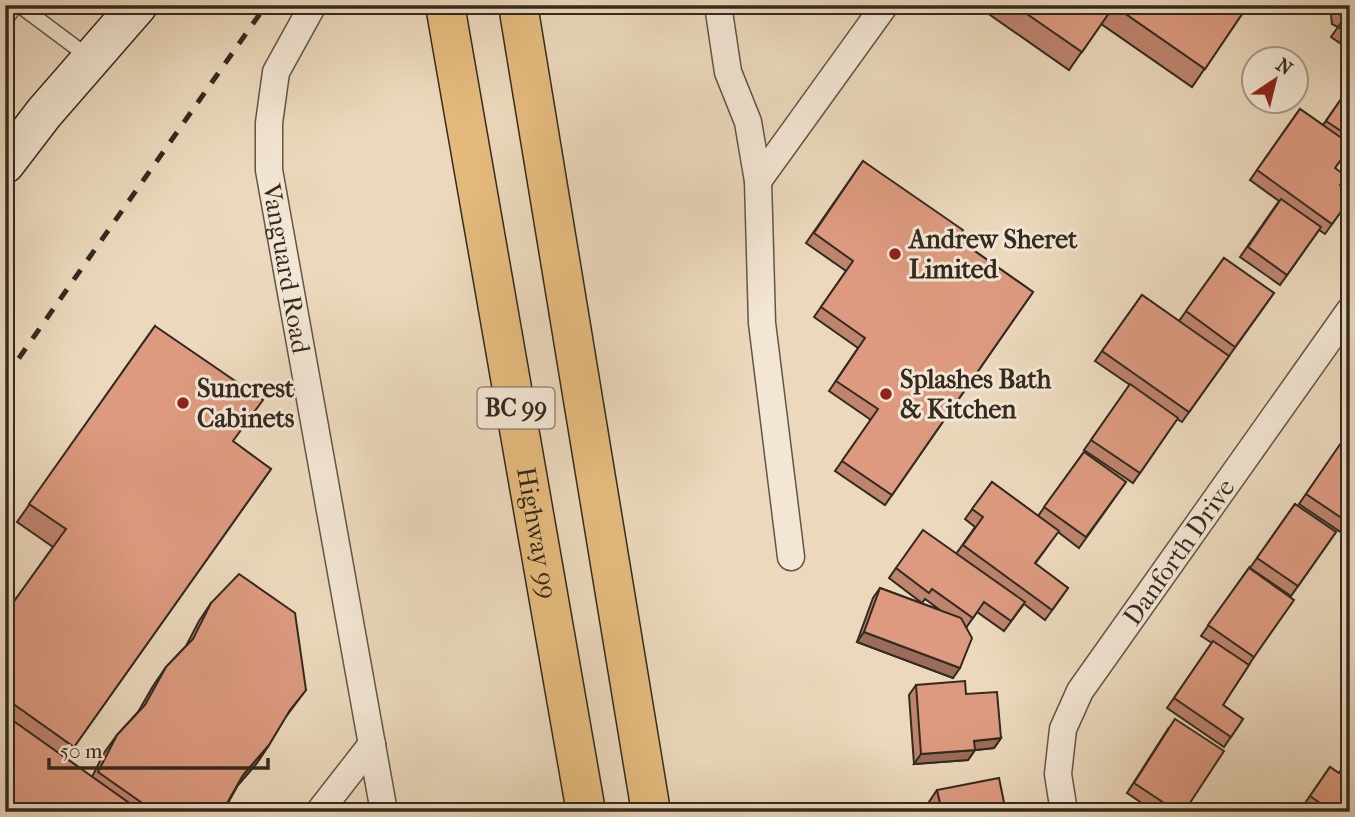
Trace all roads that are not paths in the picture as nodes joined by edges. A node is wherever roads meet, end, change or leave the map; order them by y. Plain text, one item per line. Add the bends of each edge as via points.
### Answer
1 (17, 5) edge
2 (138, 5) edge
3 (313, 5) edge
4 (445, 5) edge
5 (518, 5) edge
6 (718, 5) edge
7 (885, 5) edge
8 (5, 20) edge
9 (92, 59) junction
10 (5, 164) edge
11 (758, 181) junction
12 (1350, 310) edge
13 (606, 528) junction
14 (791, 557) dead end
15 (372, 744) junction
16 (319, 812) edge
17 (384, 812) edge
18 (586, 812) edge
19 (651, 812) edge
20 (664, 812) edge
21 (1064, 812) edge

1 - 8 lane
1 - 9 lane
2 - 9 main road
3 - 15 street, Vanguard Road via 276,72 268,170
4 - 18 highway, Highway 99 / BC 99
5 - 13 highway, BC 99
6 - 11 street via 727,72 748,122
7 - 11 street
9 - 10 main road
11 - 14 street via 762,323
12 - 21 street, Danforth Drive via 1080,691 1063,729 1058,774
13 - 19 highway, BC 99
13 - 20 highway
15 - 16 street
15 - 17 street, Vanguard Road

